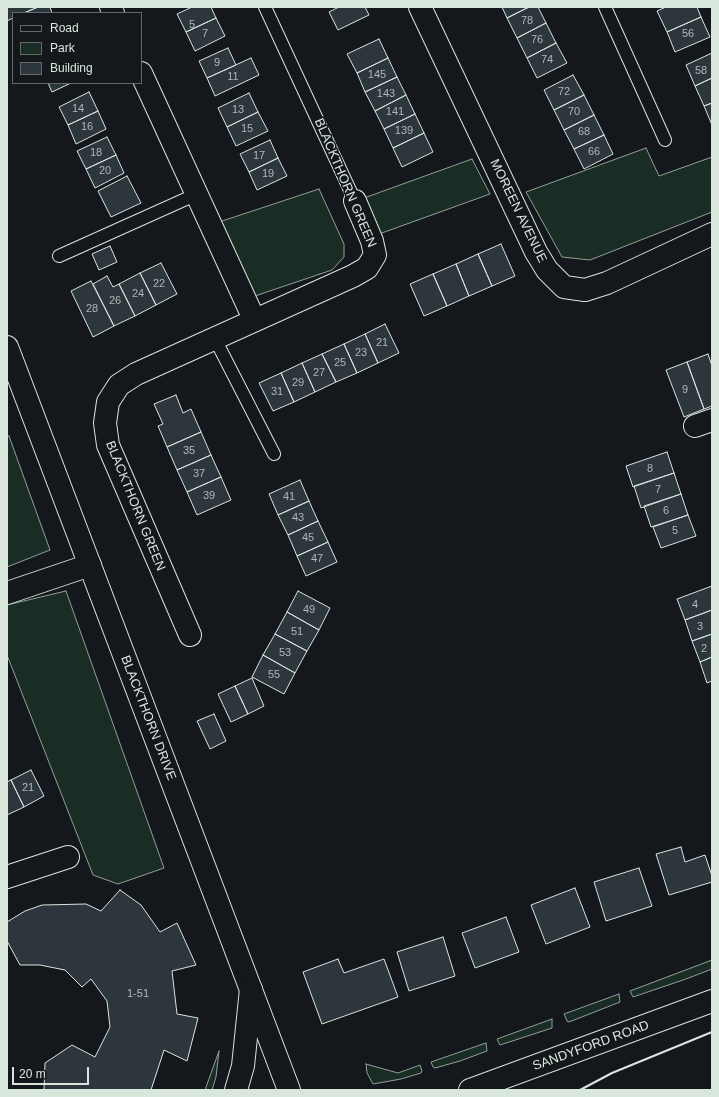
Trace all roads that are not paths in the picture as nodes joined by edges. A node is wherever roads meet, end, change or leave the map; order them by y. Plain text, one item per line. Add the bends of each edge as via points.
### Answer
1 (265, 7) edge
2 (420, 7) edge
3 (606, 7) edge
4 (142, 75) edge
5 (665, 140) dead end
6 (197, 194) junction
7 (355, 201) joint
8 (712, 234) edge
9 (59, 256) dead end
10 (254, 319) junction
11 (214, 338) junction
12 (7, 347) edge
13 (274, 454) dead end
14 (90, 565) junction
15 (7, 593) edge
16 (190, 635) dead end
17 (68, 857) dead end
18 (7, 877) edge
19 (251, 989) junction
20 (712, 1001) edge
21 (236, 1090) edge
22 (289, 1090) edge
23 (470, 1090) edge

1 - 7 lane, BLACKTHORN GREEN
2 - 8 street, MOREEN AVENUE via 536,252 547,270 564,287 586,290 607,283
3 - 5 lane
4 - 6 street
6 - 9 lane
6 - 10 street
7 - 10 street, BLACKTHORN GREEN via 372,241 375,256 367,268
10 - 11 street, BLACKTHORN GREEN
11 - 13 lane
11 - 16 street, BLACKTHORN GREEN via 136,374 119,385 108,402 105,423 108,445
12 - 14 street, BLACKTHORN DRIVE
14 - 15 street
14 - 19 street, BLACKTHORN DRIVE
17 - 18 street
19 - 21 street via 243,1066
19 - 22 street, BLACKTHORN DRIVE
20 - 23 street, SANDYFORD ROAD

